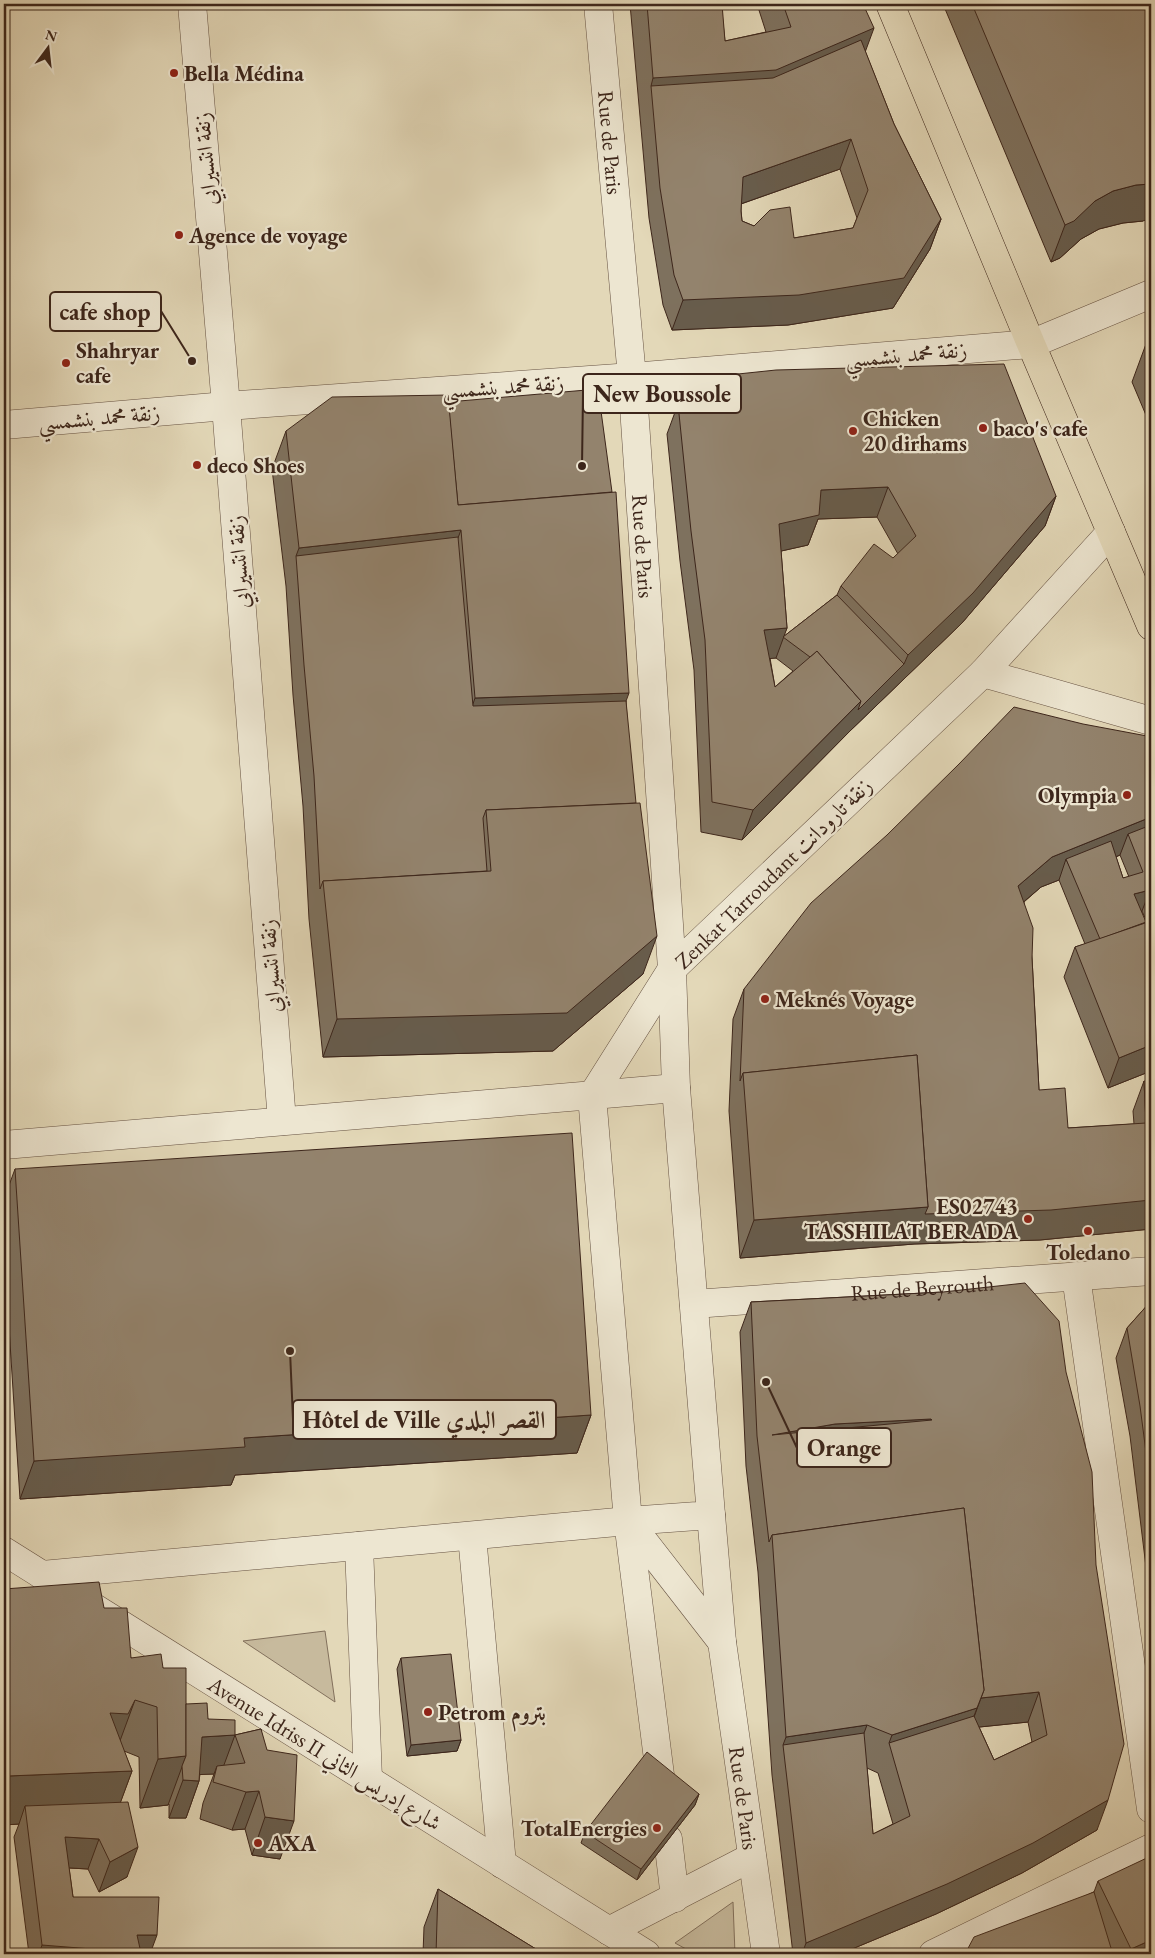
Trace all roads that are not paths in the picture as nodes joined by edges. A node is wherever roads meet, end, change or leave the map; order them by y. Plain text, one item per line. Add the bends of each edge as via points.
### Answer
1 (192, 4) edge
2 (598, 4) edge
3 (890, 4) edge
4 (1151, 294) edge
5 (1031, 344) junction
6 (632, 377) junction
7 (226, 406) junction
8 (4, 426) edge
9 (1112, 532) junction
10 (1151, 626) edge
11 (983, 673) junction
12 (1151, 721) edge
13 (672, 969) junction
14 (676, 1088) junction
15 (592, 1096) junction
16 (282, 1121) junction
17 (4, 1144) edge
18 (1151, 1271) edge
19 (1076, 1276) junction
20 (694, 1304) junction
21 (711, 1515) junction
22 (628, 1521) junction
23 (472, 1536) junction
24 (359, 1546) junction
25 (4, 1551) edge
26 (42, 1575) junction
27 (722, 1642) junction
28 (660, 1775) edge
29 (368, 1779) junction
30 (1151, 1809) edge
31 (668, 1839) edge
32 (1151, 1848) edge
33 (752, 1857) junction
34 (502, 1864) junction
35 (675, 1898) junction
36 (609, 1931) junction
37 (646, 1954) edge
38 (766, 1954) edge
39 (934, 1954) edge

1 - 7 street, زنقة انتسيرابي
2 - 6 street, Rue de Paris
3 - 5 main road
4 - 5 street, زنقة محمد بنشمسي
5 - 6 street, زنقة محمد بنشمسي
5 - 9 main road
6 - 7 street, زنقة محمد بنشمسي
6 - 13 street, Rue de Paris
7 - 8 street, زنقة محمد بنشمسي
7 - 16 street, زنقة انتسيرابي
9 - 10 main road
9 - 11 street, Zenkat Tarroudant زنقة تارودانت
11 - 12 street
11 - 13 street, Zenkat Tarroudant زنقة تارودانت
13 - 14 street, Rue de Paris
13 - 15 street, Zenkat Tarroudant زنقة تارودانت
14 - 15 street
14 - 20 street, Rue de Paris
15 - 16 street
15 - 22 street
16 - 17 street
18 - 19 street, Rue de Beyrouth
19 - 20 street, Rue de Beyrouth
19 - 30 street
20 - 21 street, Rue de Paris
21 - 22 street
21 - 27 street, Rue de Paris
22 - 23 street
22 - 27 street
22 - 28 street
23 - 24 street
23 - 34 street
24 - 26 street
24 - 29 street
25 - 26 street, Avenue Idriss II شارع إدريس الثاني
26 - 29 street, Avenue Idriss II شارع إدريس الثاني
27 - 33 street, Rue de Paris
29 - 34 street, Avenue Idriss II شارع إدريس الثاني
31 - 35 street
32 - 39 street
33 - 35 street
33 - 38 street, Rue de Paris
34 - 36 street, Avenue Idriss II شارع إدريس الثاني
35 - 36 street
36 - 37 street, Avenue Idriss II شارع إدريس الثاني

